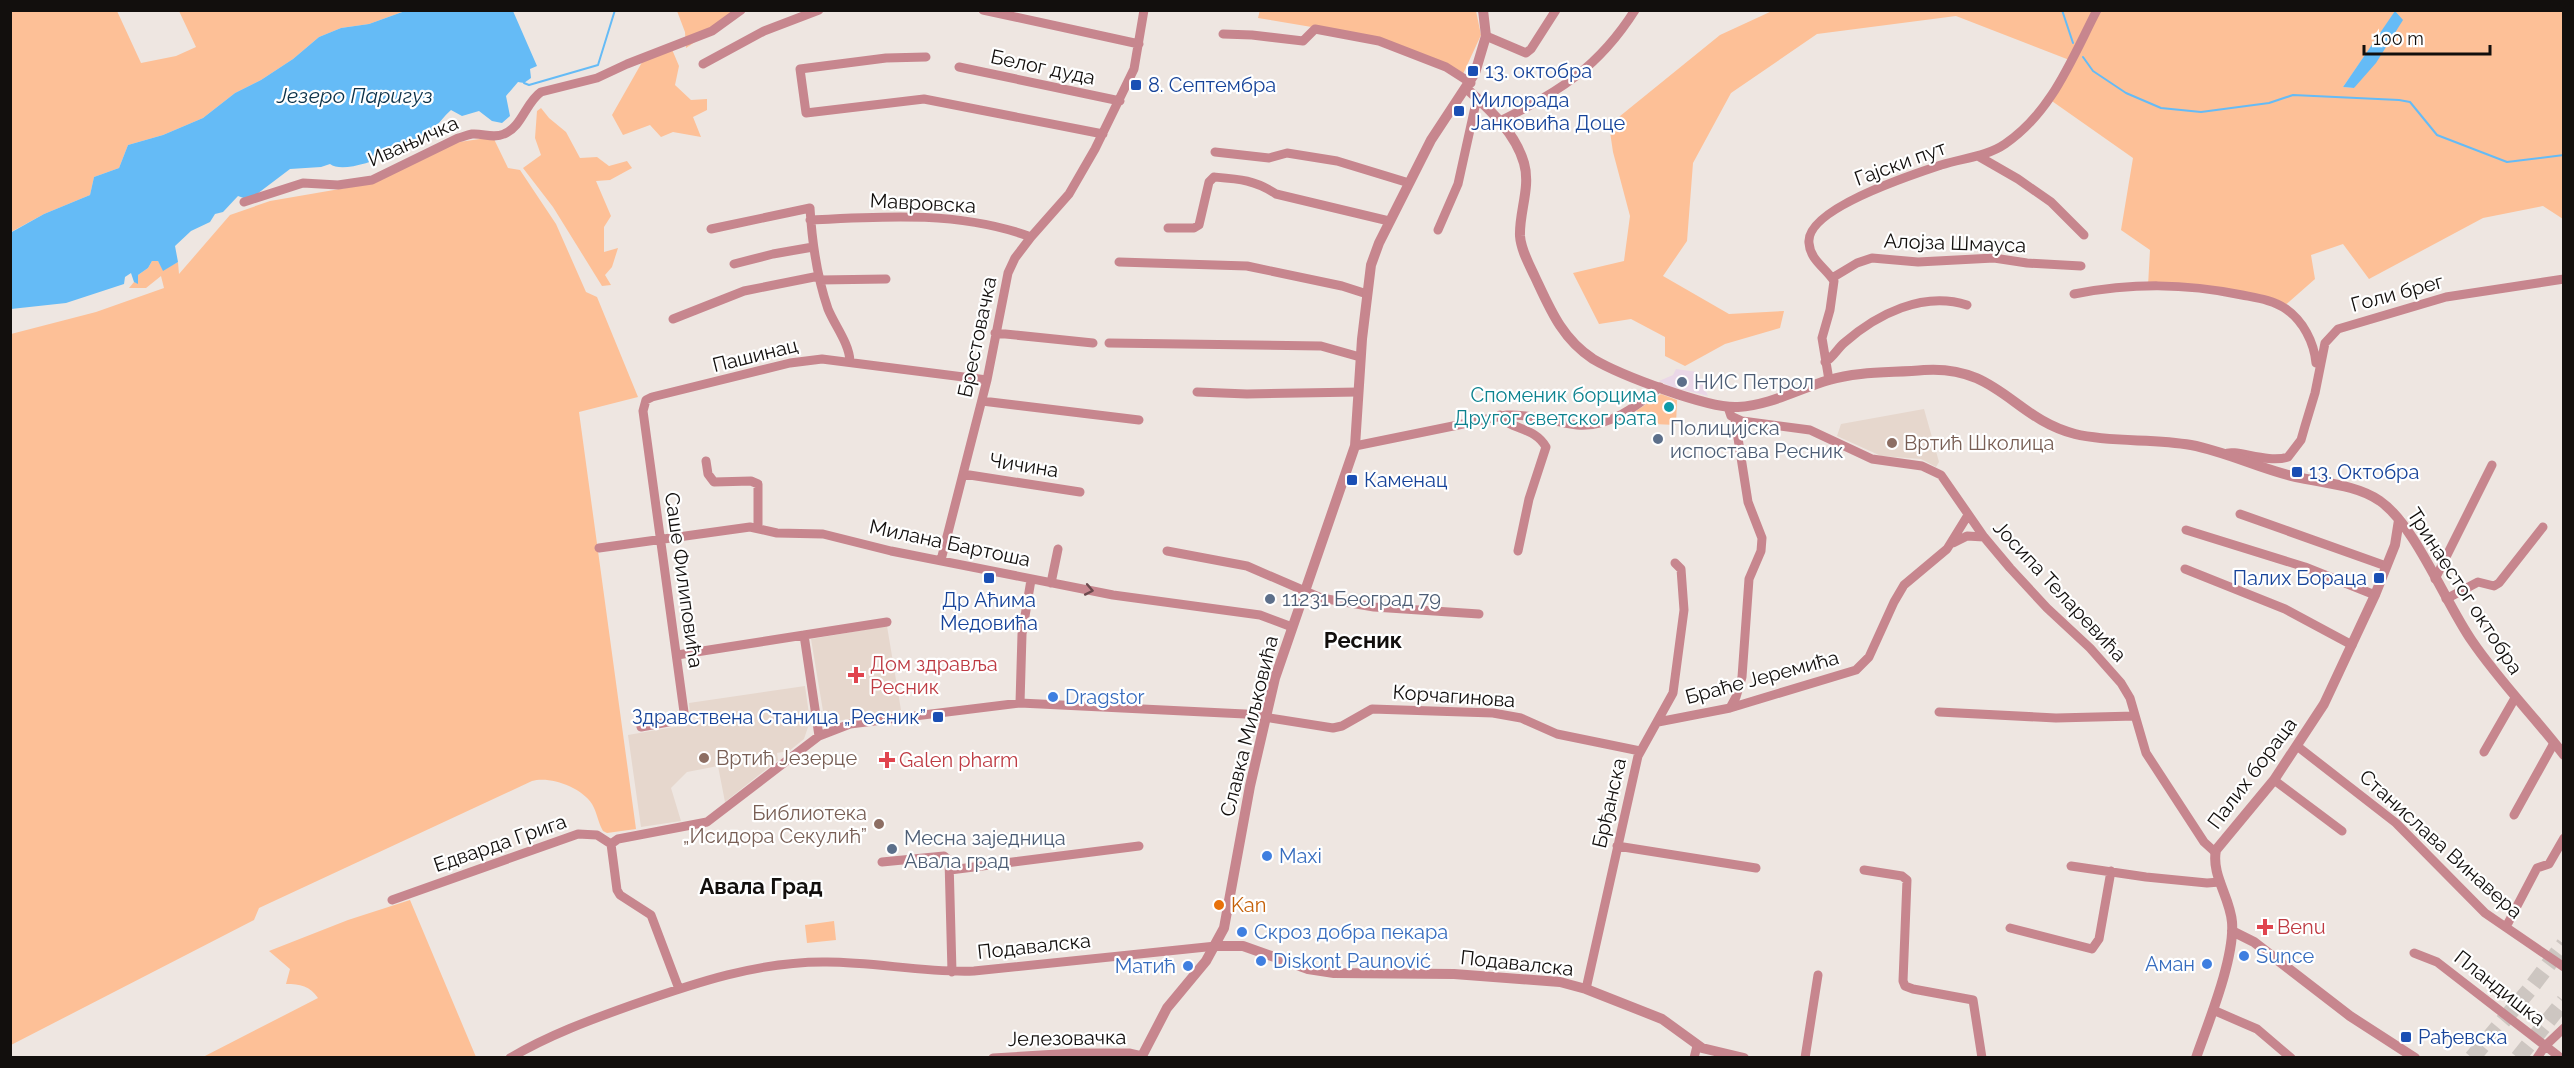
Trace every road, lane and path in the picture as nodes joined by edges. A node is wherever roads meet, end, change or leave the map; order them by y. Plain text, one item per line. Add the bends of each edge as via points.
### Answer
1 (741, 10) edge
2 (819, 10) edge
3 (983, 10) edge
4 (1144, 10) edge
5 (1483, 10) edge
6 (1556, 10) edge
7 (2097, 10) edge
8 (1635, 11) edge
9 (1223, 34) dead end
10 (1486, 36) junction
11 (1139, 44) junction
12 (926, 57) dead end
13 (703, 64) dead end
14 (959, 67) dead end
15 (1469, 86) junction
16 (1479, 99) junction
17 (1120, 101) junction
18 (1500, 120) junction
19 (1103, 134) junction
20 (1215, 152) dead end
21 (1978, 156) junction
22 (1409, 183) junction
23 (244, 202) dead end
24 (810, 220) junction
25 (1389, 221) junction
26 (1168, 228) dead end
27 (711, 229) dead end
28 (1438, 230) dead end
29 (2084, 235) dead end
30 (1031, 237) junction
31 (813, 247) junction
32 (1119, 262) dead end
33 (734, 264) dead end
34 (2081, 266) dead end
35 (819, 278) junction
36 (1832, 278) junction
37 (886, 279) dead end
38 (2564, 279) edge
39 (1366, 294) junction
40 (2074, 294) dead end
41 (1967, 304) dead end
42 (673, 319) dead end
43 (995, 333) junction
44 (1094, 343) dead end
45 (1109, 343) dead end
46 (1360, 357) junction
47 (850, 361) junction
48 (1824, 362) junction
49 (2319, 374) junction
50 (987, 380) junction
51 (1829, 380) junction
52 (1660, 387) junction
53 (1197, 392) dead end
54 (1358, 392) junction
55 (981, 401) junction
56 (644, 405) joint
57 (1728, 407) junction
58 (1500, 415) junction
59 (1735, 419) junction
60 (1139, 420) dead end
61 (1355, 446) junction
62 (2225, 454) junction
63 (706, 461) dead end
64 (2492, 465) dead end
65 (963, 474) junction
66 (1080, 492) dead end
67 (2240, 514) dead end
68 (1968, 515) junction
69 (2399, 520) junction
70 (2543, 527) dead end
71 (758, 528) junction
72 (2186, 530) dead end
73 (1984, 537) junction
74 (659, 539) junction
75 (2415, 542) junction
76 (1953, 543) junction
77 (2395, 545) junction
78 (599, 548) dead end
79 (1058, 549) dead end
80 (1167, 551) dead end
81 (1518, 551) dead end
82 (941, 560) junction
83 (1675, 563) dead end
84 (2386, 566) junction
85 (2185, 569) dead end
86 (2435, 579) junction
87 (1031, 580) junction
88 (1051, 583) junction
89 (1305, 592) junction
90 (2375, 595) junction
91 (2446, 599) junction
92 (1479, 614) dead end
93 (887, 622) dead end
94 (1292, 627) junction
95 (804, 635) junction
96 (2352, 645) junction
97 (676, 655) junction
98 (2515, 698) junction
99 (1020, 703) junction
100 (1730, 708) junction
101 (1939, 712) dead end
102 (1266, 717) junction
103 (2135, 717) junction
104 (1658, 722) junction
105 (641, 727) dead end
106 (819, 736) junction
107 (2554, 743) junction
108 (2297, 746) junction
109 (1640, 751) junction
110 (2484, 752) dead end
111 (2564, 756) edge
112 (2274, 780) junction
113 (2514, 815) dead end
114 (2342, 831) dead end
115 (2564, 838) edge
116 (611, 844) junction
117 (1139, 846) dead end
118 (1617, 846) junction
119 (2215, 852) junction
120 (882, 862) dead end
121 (2071, 866) dead end
122 (1756, 868) dead end
123 (950, 870) junction
124 (1864, 870) dead end
125 (2111, 871) junction
126 (2220, 882) junction
127 (392, 900) dead end
128 (2506, 927) junction
129 (2010, 928) dead end
130 (2232, 931) junction
131 (1216, 946) junction
132 (2414, 953) dead end
133 (2564, 967) edge
134 (952, 972) junction
135 (1818, 975) dead end
136 (679, 989) junction
137 (1586, 989) junction
138 (2213, 1010) junction
139 (2564, 1028) edge
140 (1697, 1046) junction
141 (2545, 1046) junction
142 (1141, 1057) edge
143 (510, 1058) edge
144 (993, 1058) edge
145 (1694, 1058) edge
146 (1744, 1058) edge
147 (1805, 1058) edge
148 (1982, 1058) edge
149 (2196, 1058) edge
150 (2291, 1058) edge
151 (2415, 1058) edge
152 (2537, 1058) edge
153 (2561, 1058) edge

1 - 23 street, Ивањичка via 712,31 597,78 541,92 502,135 472,134 458,138 372,180 338,185 303,183
2 - 13 street via 764,31
3 - 11 street
4 - 11 street, Брестовачка
5 - 10 street
6 - 10 street via 1526,52
7 - 21 street, Гајски пут via 2072,61 2038,114 2005,145
8 - 18 street via 1578,76
9 - 15 street via 1303,41 1315,29 1379,41 1446,68
10 - 15 street
11 - 17 street, Брестовачка via 1134,69
12 - 19 street via 800,69 806,113 924,99
14 - 17 street, Белог дуда
15 - 16 street
15 - 22 street, Славка Миљковића via 1431,140
16 - 18 street
16 - 28 street via 1458,184
17 - 19 street, Брестовачка
18 - 52 street via 1526,170 1520,240 1554,319 1589,356
19 - 30 street, Брестовачка via 1076,183
20 - 22 street via 1269,158 1287,153 1337,161
21 - 29 street via 2046,198
21 - 36 street, Гајски пут via 1942,165 1853,199 1824,217 1811,233 1809,244 1816,260
22 - 25 street, Славка Миљковића
24 - 27 street via 810,208
24 - 30 street, Мавровска via 918,216 996,226
24 - 31 street
25 - 26 street via 1275,194 1248,180 1214,177 1209,182 1199,225
25 - 39 street, Славка Миљковића via 1371,265
30 - 43 street, Брестовачка via 1008,273
31 - 33 street
31 - 35 street
32 - 39 street via 1247,266
34 - 36 street, Алојза Шмауса via 1994,258 1918,262 1872,258
35 - 37 street
35 - 42 street via 744,291
35 - 47 street
36 - 48 street via 1833,291 1822,338
38 - 49 street, Голи брег via 2463,294 2344,325 2325,343
39 - 46 street, Славка Миљковића
40 - 49 street via 2173,285 2263,299 2292,314 2314,346
41 - 48 street via 1928,300 1898,309 1852,337
43 - 44 street
43 - 50 street, Брестовачка
45 - 46 street via 1321,346
46 - 54 street, Славка Миљковића
47 - 50 street, Пашинац
47 - 56 street, Пашинац via 822,359 784,364 652,397
48 - 51 street
49 - 62 street, Голи брег via 2301,440 2288,457 2266,460 2233,451
50 - 55 street, Брестовачка
51 - 57 street, Тринаестог октобра via 1767,403
51 - 62 street, Тринаестог октобра via 1926,370 1964,373 1994,386 2043,422 2062,430 2103,439 2186,444
52 - 57 street, Тринаестог октобра
52 - 58 street via 1628,411 1590,424
53 - 54 street
54 - 61 street, Славка Миљковића
55 - 60 street
55 - 65 street, Брестовачка
56 - 74 street, Саше Филиповића
57 - 59 street
58 - 61 street
58 - 81 street via 1538,437 1546,447
59 - 68 street, Јосипа Теларевића via 1810,430 1872,459 1935,470 1947,480
59 - 100 street via 1748,502 1762,538 1749,579 1742,677
61 - 89 street, Славка Миљковића
62 - 69 street, Тринаестог октобра via 2266,470 2368,494
63 - 71 street via 714,482 751,480 758,484
64 - 86 street
65 - 66 street, Чичина
65 - 82 street, Брестовачка
67 - 84 street
68 - 73 street, Јосипа Теларевића
68 - 76 street, Браће Јеремића
69 - 75 street, Тринаестог октобра
69 - 77 street, Палих бораца
70 - 91 street via 2499,583 2494,586 2478,582
71 - 74 street, Милана Бартоша
71 - 82 street, Милана Бартоша via 777,533 833,535
72 - 90 street via 2305,567
73 - 76 street, Браће Јеремића via 1967,537
73 - 103 street, Јосипа Теларевића via 2031,592 2111,671 2130,698
74 - 78 street, Милана Бартоша
74 - 97 street, Саше Филиповића
75 - 77 street via 2406,540
75 - 86 street, Тринаестог октобра
76 - 100 street, Браће Јеремића via 1904,585 1869,657 1856,670
77 - 84 street, Палих бораца
79 - 88 street
80 - 89 street via 1247,566
82 - 87 street, Милана Бартоша
83 - 104 street, Брђанска via 1681,569 1683,625 1673,693
84 - 90 street, Палих бораца
85 - 96 street via 2285,609
86 - 91 street, Тринаестог октобра
87 - 88 street, Милана Бартоша
87 - 99 street via 1022,634
88 -> 94 street, Милана Бартоша via 1260,615
89 - 92 street via 1374,607
89 - 94 street, Славка Миљковића
90 - 96 street, Палих бораца
91 - 98 street, Тринаестог октобра
93 - 95 street
94 - 102 street, Славка Миљковића
95 - 97 street
95 - 106 street
96 - 108 street, Палих бораца via 2324,704
97 - 105 street, Саше Филиповића via 683,716 676,721
98 - 107 street, Тринаестог октобра
98 - 110 street
99 - 102 street
99 - 106 street via 850,724
100 - 104 street, Браће Јеремића
101 - 103 street via 2056,718
102 - 109 street, Корчагинова via 1333,728 1371,709 1503,714 1557,734
102 - 131 street, Славка Миљковића via 1233,888
103 - 119 street, Јосипа Теларевића via 2149,757 2204,842
104 - 109 street, Брђанска
106 - 116 street via 707,822 616,839
107 - 111 street, Тринаестог октобра
107 - 113 street
108 - 112 street, Палих бораца
108 - 128 street, Станислава Винавера via 2396,823 2460,890
109 - 118 street, Брђанска
112 - 114 street
112 - 119 street, Палих бораца
115 - 128 street via 2549,864 2537,868
116 - 127 street, Едварда Грига via 597,835 578,834
116 - 136 street via 617,890 651,915
117 - 123 street
118 - 122 street
118 - 137 street, Брђанска
119 - 126 street, Палих бораца
120 - 123 street via 944,856 949,860
121 - 125 street
123 - 134 street, Подавалска
124 - 148 street via 1907,880 1905,987 1973,1000
125 - 126 street
125 - 129 street via 2099,939 2092,949
126 - 130 street, Палих бораца
128 - 133 street, Станислава Винавера
130 - 138 street, Палих бораца
130 - 151 street via 2254,942 2350,1016
131 - 134 street, Подавалска
131 - 137 street, Подавалска via 1243,946 1318,971 1503,976
131 - 142 street, Славка Миљковића via 1167,1008
132 - 141 street, Пландишка via 2437,962
134 - 136 street, Подавалска via 814,962 752,969
135 - 147 street
136 - 143 street, Подавалска via 571,1028
137 - 140 street, Подавалска via 1662,1019
138 - 149 street, Палих бораца
138 - 150 street via 2257,1029
139 - 141 street
140 - 145 street
140 - 146 street, Подавалска
141 - 152 street
141 - 153 street, Пландишка
142 - 144 street, Јелезовачка via 1107,1053

